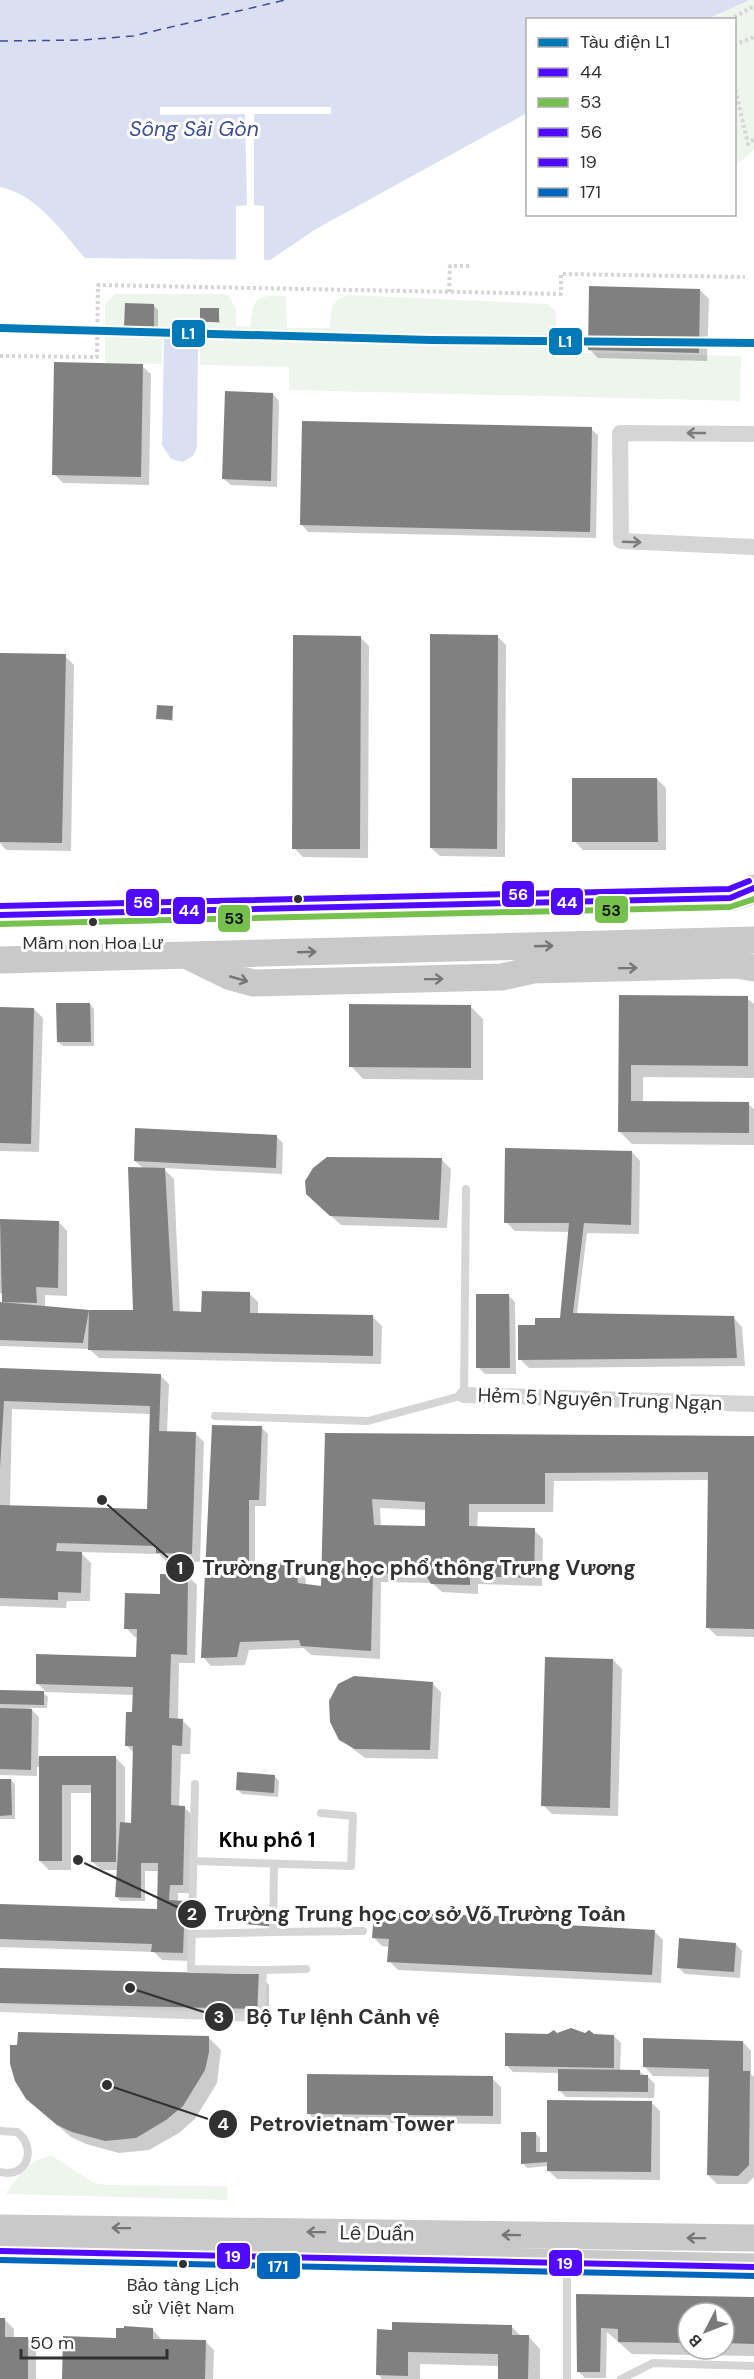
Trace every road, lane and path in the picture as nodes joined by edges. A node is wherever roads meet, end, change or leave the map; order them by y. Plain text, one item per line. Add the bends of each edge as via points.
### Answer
1 (754, 6) edge
2 (733, 18) edge
3 (754, 38) edge
4 (736, 45) edge
5 (736, 89) edge
6 (754, 139) edge
7 (469, 266) dead end
8 (745, 277) dead end
9 (449, 292) junction
10 (0, 356) edge
11 (754, 434) edge
12 (754, 547) edge
13 (754, 888) edge
14 (4, 912) edge
15 (754, 940) edge
16 (467, 948) junction
17 (186, 956) junction
18 (0, 960) edge
19 (754, 969) edge
20 (533, 970) junction
21 (466, 1189) dead end
22 (464, 1395) junction
23 (754, 1404) edge
24 (215, 1416) dead end
25 (195, 1784) dead end
26 (321, 1813) dead end
27 (193, 1861) junction
28 (274, 1864) junction
29 (363, 1931) dead end
30 (273, 1932) junction
31 (192, 1934) junction
32 (263, 1970) junction
33 (306, 1970) dead end
34 (0, 2008) edge
35 (0, 2131) edge
36 (2, 2175) edge
37 (0, 2228) edge
38 (366, 2232) junction
39 (754, 2238) edge
40 (568, 2249) junction
41 (0, 2251) edge
42 (366, 2259) junction
43 (754, 2267) edge
44 (754, 2366) edge
45 (567, 2379) edge
46 (621, 2379) edge

1 - 2 path
3 - 4 path
5 - 6 path via 748,144
7 - 9 path via 450,266
8 - 9 path via 561,274 561,294
9 - 10 path via 98,285 97,357
11 -> 12 street via 620,433 621,541
13 - 14 main road via 730,898
16 -> 15 main road
17 -> 16 main road
16 - 20 main road
17 - 18 main road
17 -> 20 main road via 253,983 502,977
20 -> 19 main road via 736,965
21 - 22 lane
22 - 23 street, Hẻm 5 Nguyễn Trung Ngạn
22 - 24 lane, Hẻm 5 Nguyễn Trung Ngạn via 368,1421
25 - 27 lane
26 - 28 lane via 353,1816 351,1866
27 - 28 lane
27 - 31 lane
28 - 30 lane
29 - 30 lane
30 - 31 lane
31 - 32 lane via 191,1969
32 - 33 lane
32 - 34 lane via 261,2018
35 - 36 lane via 17,2132 29,2150 20,2170
38 -> 37 main road, Lê Duẩn
40 -> 38 main road, Lê Duẩn
38 - 42 main road
39 -> 40 main road, Lê Duẩn
40 - 42 main road, Lê Duẩn
40 - 43 main road, Lê Duẩn
40 - 45 lane
41 - 42 main road, Lê Duẩn
44 - 46 lane via 653,2363

